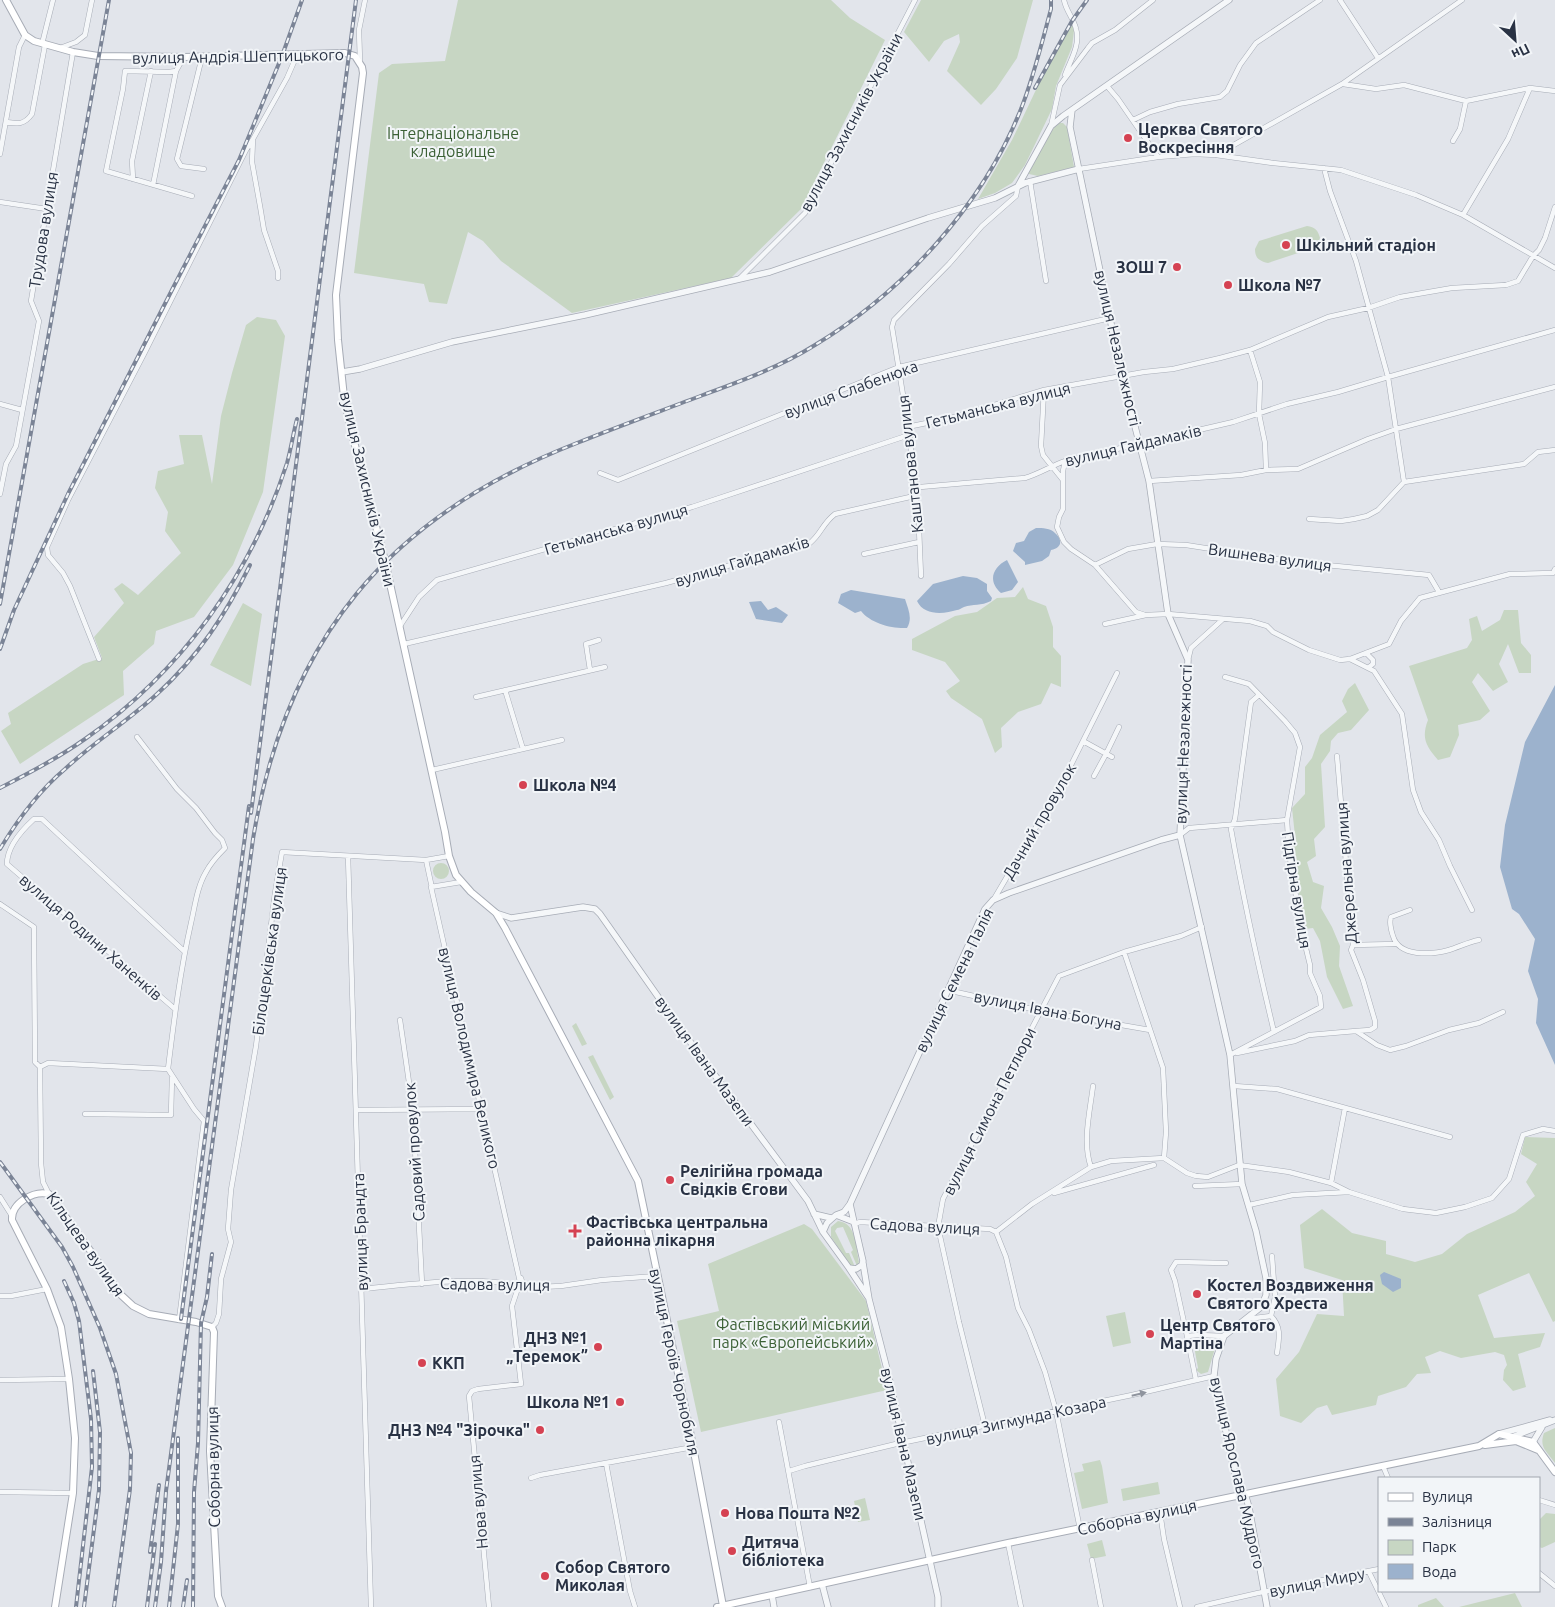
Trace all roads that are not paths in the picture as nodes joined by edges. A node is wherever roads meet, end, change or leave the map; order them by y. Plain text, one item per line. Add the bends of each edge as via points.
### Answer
1 (6, 0) edge
2 (53, 0) edge
3 (92, 0) edge
4 (365, 0) edge
5 (916, 0) edge
6 (1064, 0) edge
7 (1153, 0) edge
8 (1229, 0) edge
9 (1320, 0) edge
10 (1340, 0) edge
11 (1462, 0) edge
12 (24, 35) junction
13 (44, 45) junction
14 (59, 48) junction
15 (73, 52) junction
16 (298, 55) junction
17 (184, 57) junction
18 (202, 57) junction
19 (1378, 58) junction
20 (360, 63) junction
21 (176, 70) junction
22 (151, 71) junction
23 (1064, 78) junction
24 (1342, 84) junction
25 (1106, 86) junction
26 (1530, 88) junction
27 (1555, 91) edge
28 (1466, 101) junction
29 (1072, 110) junction
30 (1132, 120) junction
31 (6, 122) junction
32 (1051, 126) junction
33 (253, 139) junction
34 (1453, 141) dead end
35 (0, 154) edge
36 (1216, 155) junction
37 (1158, 157) junction
38 (1324, 168) junction
39 (204, 169) dead end
40 (1079, 169) junction
41 (133, 179) junction
42 (1030, 181) junction
43 (153, 184) junction
44 (1018, 186) junction
45 (192, 196) dead end
46 (0, 202) edge
47 (1555, 208) edge
48 (47, 209) junction
49 (1463, 215) junction
50 (1533, 256) junction
51 (1555, 268) edge
52 (278, 278) dead end
53 (738, 281) junction
54 (1046, 281) dead end
55 (1368, 308) junction
56 (1110, 318) junction
57 (1555, 330) edge
58 (1250, 350) junction
59 (899, 368) junction
60 (342, 372) junction
61 (1122, 376) junction
62 (1388, 377) junction
63 (1555, 387) edge
64 (1044, 390) junction
65 (0, 404) edge
66 (22, 410) junction
67 (1259, 414) junction
68 (1396, 429) junction
69 (909, 432) junction
70 (1140, 443) junction
71 (1555, 450) edge
72 (1065, 461) junction
73 (1050, 466) junction
74 (1266, 470) junction
75 (600, 473) dead end
76 (1063, 480) junction
77 (1149, 481) junction
78 (1404, 482) junction
79 (914, 493) junction
80 (0, 494) edge
81 (1309, 518) dead end
82 (919, 542) junction
83 (1157, 544) junction
84 (864, 554) dead end
85 (1095, 565) junction
86 (1554, 571) edge
87 (921, 576) dead end
88 (1440, 592) junction
89 (1168, 614) junction
90 (1146, 615) junction
91 (1222, 620) junction
92 (1105, 624) dead end
93 (400, 626) junction
94 (599, 640) dead end
95 (404, 644) junction
96 (1366, 653) junction
97 (99, 659) dead end
98 (1350, 659) junction
99 (1188, 660) junction
100 (605, 666) dead end
101 (1369, 667) junction
102 (590, 670) junction
103 (1117, 673) dead end
104 (1225, 676) dead end
105 (506, 690) junction
106 (1259, 694) junction
107 (476, 697) dead end
108 (1118, 727) dead end
109 (137, 737) dead end
110 (562, 740) dead end
111 (1083, 742) junction
112 (523, 749) junction
113 (1106, 754) junction
114 (1337, 756) dead end
115 (1112, 757) dead end
116 (432, 770) junction
117 (1094, 776) dead end
118 (1287, 820) junction
119 (1232, 825) junction
120 (1180, 835) junction
121 (348, 856) junction
122 (449, 856) junction
123 (426, 860) junction
124 (461, 882) junction
125 (431, 887) junction
126 (993, 900) junction
127 (0, 904) edge
128 (1410, 910) dead end
129 (1472, 910) dead end
130 (496, 913) junction
131 (1202, 928) junction
132 (1479, 940) dead end
133 (1396, 944) junction
134 (1353, 945) junction
135 (185, 952) junction
136 (1124, 952) junction
137 (947, 990) junction
138 (175, 1009) junction
139 (1041, 1011) junction
140 (1503, 1012) dead end
141 (400, 1020) dead end
142 (1150, 1030) junction
143 (1356, 1031) junction
144 (1274, 1032) junction
145 (1230, 1055) junction
146 (40, 1066) junction
147 (168, 1069) junction
148 (172, 1076) junction
149 (1093, 1086) dead end
150 (1234, 1086) junction
151 (1346, 1108) junction
152 (482, 1109) junction
153 (356, 1110) junction
154 (413, 1110) junction
155 (85, 1114) dead end
156 (1555, 1131) edge
157 (1450, 1137) dead end
158 (1164, 1158) junction
159 (1154, 1165) dead end
160 (1239, 1165) junction
161 (1091, 1168) junction
162 (1331, 1183) junction
163 (1242, 1184) junction
164 (1195, 1186) dead end
165 (1349, 1192) junction
166 (49, 1194) junction
167 (1050, 1194) junction
168 (0, 1197) edge
169 (850, 1204) junction
170 (1249, 1205) junction
171 (814, 1214) junction
172 (12, 1216) junction
173 (833, 1217) junction
174 (854, 1223) junction
175 (938, 1227) junction
176 (823, 1232) junction
177 (996, 1232) junction
178 (514, 1256) junction
179 (1272, 1256) dead end
180 (863, 1262) junction
181 (1226, 1263) dead end
182 (849, 1268) junction
183 (657, 1276) junction
184 (422, 1284) junction
185 (518, 1288) junction
186 (524, 1288) junction
187 (47, 1289) junction
188 (363, 1289) junction
189 (0, 1296) edge
190 (869, 1299) junction
191 (1271, 1316) junction
192 (178, 1320) junction
193 (1244, 1320) junction
194 (212, 1327) junction
195 (1187, 1336) junction
196 (1224, 1336) junction
197 (1277, 1353) dead end
198 (1214, 1376) junction
199 (69, 1379) junction
200 (0, 1380) edge
201 (1196, 1380) junction
202 (469, 1396) joint
203 (1056, 1411) junction
204 (1554, 1419) edge
205 (779, 1422) dead end
206 (985, 1426) junction
207 (1542, 1426) junction
208 (1499, 1434) junction
209 (1514, 1438) junction
210 (903, 1442) junction
211 (1533, 1442) junction
212 (1479, 1446) junction
213 (693, 1447) junction
214 (1538, 1450) junction
215 (606, 1463) junction
216 (1383, 1466) junction
217 (789, 1472) junction
218 (1555, 1472) edge
219 (1388, 1477) edge
220 (531, 1478) dead end
221 (0, 1492) edge
222 (73, 1493) junction
223 (1245, 1494) junction
224 (1540, 1500) edge
225 (1555, 1505) edge
226 (1160, 1512) junction
227 (1080, 1528) junction
228 (1008, 1544) junction
229 (1092, 1560) dead end
230 (930, 1561) junction
231 (1378, 1569) edge
232 (1369, 1572) junction
233 (1540, 1574) edge
234 (822, 1584) junction
235 (1555, 1586) edge
236 (810, 1587) junction
237 (1378, 1591) edge
238 (1265, 1592) junction
239 (1379, 1592) edge
240 (772, 1595) junction
241 (720, 1606) edge
242 (55, 1607) edge
243 (222, 1607) edge
244 (371, 1607) edge
245 (488, 1607) edge
246 (635, 1607) edge
247 (774, 1607) edge
248 (828, 1607) edge
249 (938, 1607) edge
250 (1021, 1607) edge
251 (1101, 1607) edge
252 (1180, 1607) edge
253 (1197, 1607) edge
254 (1267, 1607) edge
255 (1386, 1607) edge

1 - 12 main road
2 - 13 street
3 - 14 street via 85,35
4 - 20 street via 359,30
5 - 53 street, вулиця Захисників України via 805,213
6 - 23 street via 1077,30 1077,40
7 - 23 street via 1115,30 1092,43
8 - 25 street
9 - 30 street via 1256,43 1220,97 1178,104
10 - 19 street
11 - 19 street
12 - 13 main road, вулиця Андрія Шептицького
12 - 31 street
13 - 14 main road, вулиця Андрія Шептицького
13 - 31 street via 32,114 22,124
14 - 15 main road, вулиця Андрія Шептицького
15 - 17 main road, вулиця Андрія Шептицького via 103,56
15 - 48 street, Трудова вулиця
16 - 18 main road, вулиця Андрія Шептицького
16 - 20 main road, вулиця Андрія Шептицького via 345,53 355,56
16 - 33 street
17 - 18 main road, вулиця Андрія Шептицького
17 - 21 street
18 - 39 street via 177,159 181,166
19 - 24 street
20 - 60 main road, вулиця Андрія Шептицького via 363,73 336,295
21 - 22 street
21 - 43 street
22 - 41 street via 132,162
22 - 41 street via 125,70 124,89 106,171
23 - 32 street
24 - 28 street via 1376,89 1404,85
24 - 36 street
25 - 29 street
25 - 30 street
26 - 27 street
26 - 28 street
26 - 49 street via 1508,139
28 - 34 street via 1460,129
29 - 32 street
29 - 40 street, вулиця Незалежності via 1070,127
30 - 37 street
31 - 35 street
32 - 44 street
33 - 52 street via 252,162 264,230
33 - 97 street via 47,546 48,555 70,586
36 - 37 street
36 - 38 street
37 - 40 street
38 - 49 street via 1341,170 1416,195
38 - 55 street via 1356,261
40 - 42 street, вулиця Захисників України
40 - 56 street, вулиця Незалежності
41 - 43 street
42 - 44 street, вулиця Захисників України
42 - 54 street
43 - 45 street
44 - 53 street, вулиця Захисників України via 996,198
44 - 59 street, Каштанова вулиця via 1016,196 982,226 894,320 892,327
46 - 48 street
47 - 50 street, Гетьманська вулиця via 1545,238
48 - 66 street, Трудова вулиця via 32,301 39,321
49 - 50 street
50 - 51 street
50 - 55 street, Гетьманська вулиця via 1518,281 1506,286 1452,288 1400,297
53 - 60 street, вулиця Захисників України via 452,342
55 - 58 street, Гетьманська вулиця via 1328,317
55 - 62 street
56 - 59 street, вулиця Слабенюка
56 - 61 street, вулиця Незалежності
57 - 62 street, вулиця Гайдамаків
58 - 61 street, Гетьманська вулиця via 1190,365
58 - 67 street via 1260,382
59 - 69 street, Каштанова вулиця
59 - 75 street, вулиця Слабенюка via 618,480
60 - 93 main road, вулиця Захисників України via 351,430
61 - 64 street, Гетьманська вулиця
61 - 70 street, вулиця Незалежності
62 - 67 street, вулиця Гайдамаків
62 - 68 street
63 - 68 street
64 - 69 street, Гетьманська вулиця via 951,418 912,426
64 - 73 street via 1041,446
65 - 66 street
66 - 80 street, Трудова вулиця via 16,446 6,464
67 - 70 street, вулиця Гайдамаків
67 - 74 street
68 - 74 street via 1368,438 1303,468
68 - 78 street
69 - 79 street, Каштанова вулиця
69 - 93 street, Гетьманська вулиця via 906,436 692,507 437,580 419,597
70 - 72 street, вулиця Гайдамаків
70 - 77 street, вулиця Незалежності
71 - 78 street via 1538,452 1524,464
72 - 73 street, вулиця Гайдамаків
72 - 76 street
73 - 76 street
73 - 79 street, вулиця Гайдамаків via 1025,478 926,486
74 - 77 street via 1241,475
76 - 85 street via 1063,509 1057,527 1071,549
77 - 83 street, вулиця Незалежності
78 - 81 street via 1378,510 1367,516 1341,521
79 - 82 street, Каштанова вулиця via 918,505
79 - 95 street, вулиця Гайдамаків via 910,497 835,514 825,521 819,536 810,543 666,583
82 - 84 street, Каштанова вулиця
82 - 87 street, Каштанова вулиця
83 - 85 street, Вишнева вулиця via 1128,549
83 - 88 street, Вишнева вулиця via 1429,575
83 - 89 street, вулиця Незалежності
85 - 90 street via 1136,612
86 - 88 street via 1510,574
88 - 96 street via 1420,598 1389,644
89 - 90 street
89 - 91 street
89 - 99 street, вулиця Незалежності
90 - 92 street
91 - 98 street via 1258,623 1310,650 1340,660
91 - 99 street via 1191,648
93 - 95 main road, вулиця Захисників України
94 - 102 street via 586,644
95 - 116 main road, вулиця Захисників України
96 - 98 street
96 - 101 street via 1373,660
98 - 101 street
99 - 120 street, вулиця Незалежності
100 - 102 street
101 - 129 street via 1402,714 1413,790 1421,812 1439,840
102 - 105 street
103 - 111 street, Дачний провулок
104 - 106 street, Підгірна вулиця via 1249,684
105 - 107 street
105 - 112 street
106 - 118 street, Підгірна вулиця via 1286,721 1300,747
106 - 119 street via 1251,702
108 - 113 street, Дачний провулок
109 - 135 street via 222,840 225,848 205,872
110 - 112 street
111 - 113 street
111 - 126 street, Дачний провулок
112 - 116 street
113 - 115 street
113 - 117 street, Дачний провулок
114 - 134 street, Джерельна вулиця
116 - 122 main road, вулиця Захисників України
118 - 119 street, вулиця Семена Палія
118 - 144 street, Підгірна вулиця via 1300,928 1321,1007
119 - 120 street, вулиця Семена Палія via 1189,828
119 - 144 street via 1247,917
120 - 126 street, вулиця Семена Палія
120 - 131 street, вулиця Незалежності
121 - 123 street, Білоцерківська вулиця
121 - 153 street, вулиця Брандта
121 - 194 street, Білоцерківська вулиця via 282,852 256,1046 230,1190 228,1229 231,1242 221,1279 219,1314
122 - 123 street, Білоцерківська вулиця
122 - 124 main road
123 - 125 street, вулиця Володимира Великого
124 - 125 street
124 - 130 main road
125 - 152 street, вулиця Володимира Великого
126 - 137 street, вулиця Семена Палія via 985,909
127 - 146 street, Кільцева вулиця via 34,927 35,1062
128 - 133 street via 1390,919
130 - 171 street, вулиця Івана Мазепи via 511,918 579,908 595,909 808,1201
130 - 183 main road, вулиця Героїв Чорнобиля via 638,1181
131 - 136 street, вулиця Симона Петлюри
131 - 145 street, вулиця Незалежності
132 - 133 street via 1448,950 1424,953
133 - 134 street
134 - 143 street, Джерельна вулиця via 1352,954 1364,980 1375,1024 1372,1030
135 - 138 street
135 - 138 street, вулиця Родини Ханенків via 42,819 34,819 26,826 7,855 7,864
136 - 139 street, вулиця Симона Петлюри via 1059,976
136 - 142 street
137 - 139 street, вулиця Івана Богуна
137 - 169 street, вулиця Семена Палія
138 - 147 street
139 - 142 street, вулиця Івана Богуна
139 - 175 street, вулиця Симона Петлюри via 943,1199
140 - 143 street via 1479,1023 1390,1050
141 - 154 street, Садовий провулок
142 - 158 street via 1163,1068
143 - 145 street via 1309,1035
144 - 145 street, Підгірна вулиця
145 - 150 street, вулиця Незалежності
146 - 147 street via 48,1063
146 - 166 street, Кільцева вулиця via 41,1162 43,1182
147 - 148 street
148 - 155 street via 171,1115
148 - 192 street via 204,1121
149 - 161 street via 1088,1131
150 - 151 street via 1277,1089
150 - 160 street, вулиця Незалежності
151 - 157 street
151 - 162 street
152 - 154 street
152 - 178 street, вулиця Володимира Великого
153 - 154 street
153 - 188 street, вулиця Брандта
154 - 184 street, Садовий провулок
156 - 165 street via 1543,1128 1523,1135 1509,1179 1492,1198 1465,1207 1436,1213 1403,1209
158 - 160 street via 1196,1176 1208,1177
158 - 161 street via 1110,1161
159 - 167 street
160 - 162 street via 1288,1172
160 - 163 street, вулиця Незалежності
161 - 167 street
162 - 165 street
163 - 164 street
163 - 170 street, вулиця Незалежності
165 - 170 street via 1293,1195
166 - 172 main road via 27,1198
166 - 192 main road, Кільцева вулиця via 120,1294 141,1311
167 - 177 street
168 - 172 street
169 - 173 street, вулиця Семена Палія via 844,1212
169 - 174 street
170 - 193 street via 1267,1289 1261,1307
171 - 173 street
171 - 176 street, вулиця Івана Мазепи
172 - 187 main road
173 - 174 street
173 - 176 street
174 - 175 street, Садова вулиця
174 - 180 street, вулиця Івана Мазепи
175 - 177 street, Садова вулиця
175 - 206 street, вулиця Симона Петлюри
176 - 182 street, вулиця Івана Мазепи
177 - 203 street via 1018,1308 1045,1372
178 - 185 street, вулиця Володимира Великого via 520,1282
178 - 186 street, вулиця Володимира Великого
179 - 191 street via 1275,1292
180 - 182 street via 856,1269
180 - 190 street, вулиця Івана Мазепи
181 - 195 street via 1176,1262 1171,1270
182 - 190 street, вулиця Івана Мазепи
183 - 186 street, Садова вулиця
183 - 213 main road, вулиця Героїв Чорнобиля
184 - 185 street, Садова вулиця via 483,1281 512,1284
184 - 188 street, Садова вулиця
185 - 186 street, Садова вулиця
185 - 202 street, вулиця Володимира Великого via 512,1306 521,1384 478,1389
187 - 189 street
187 - 199 main road via 61,1327
188 - 244 street, вулиця Брандта
190 - 210 street, вулиця Івана Мазепи
191 - 193 street
191 - 197 street via 1279,1332
192 - 194 main road, Кільцева вулиця
193 - 196 street
194 - 243 main road, Соборна вулиця via 210,1451 218,1596
195 - 196 street
195 - 201 street
196 - 198 street, вулиця Ярослава Мудрого
198 - 201 street, вулиця Зигмунда Козара
198 - 223 street, вулиця Ярослава Мудрого via 1237,1483
199 - 200 street
199 - 222 main road via 75,1438
203 -> 201 street, вулиця Зигмунда Козара
202 - 245 street, Нова вулиця
203 - 206 street, вулиця Зигмунда Козара
203 - 227 street
204 - 207 street
204 - 208 street, Соборна вулиця
204 - 209 street via 1516,1431
205 - 217 street
206 - 210 street, вулиця Зигмунда Козара
207 - 209 street
207 - 211 street
208 - 209 main road
208 - 212 main road, Соборна вулиця
209 - 211 main road
209 - 212 main road
209 - 214 main road
210 - 217 street, вулиця Зигмунда Козара
210 - 230 street, вулиця Івана Мазепи
211 - 214 main road
212 - 216 main road, Соборна вулиця
213 - 215 street
213 - 241 main road, вулиця Героїв Чорнобиля
214 - 218 main road
215 - 220 street
215 - 246 street
216 - 219 street
216 - 223 main road, Соборна вулиця
217 - 236 street
221 - 222 street
222 - 242 main road
223 - 226 main road, Соборна вулиця
223 - 238 street, вулиця Ярослава Мудрого
224 - 225 street
226 - 227 main road, Соборна вулиця
226 - 252 street
227 - 228 main road, Соборна вулиця
228 - 230 main road, Соборна вулиця
228 - 250 street
229 - 251 street
230 - 234 main road, Соборна вулиця
230 - 249 street, вулиця Івана Мазепи
231 - 232 street, вулиця Миру
232 - 237 street
232 - 238 street, вулиця Миру
233 - 235 street
234 - 236 main road, Соборна вулиця
234 - 248 street
236 - 240 main road, Соборна вулиця
238 - 253 street, вулиця Миру
238 - 254 street, вулиця Ярослава Мудрого
239 - 255 street
240 - 241 main road, Соборна вулиця
240 - 247 street

